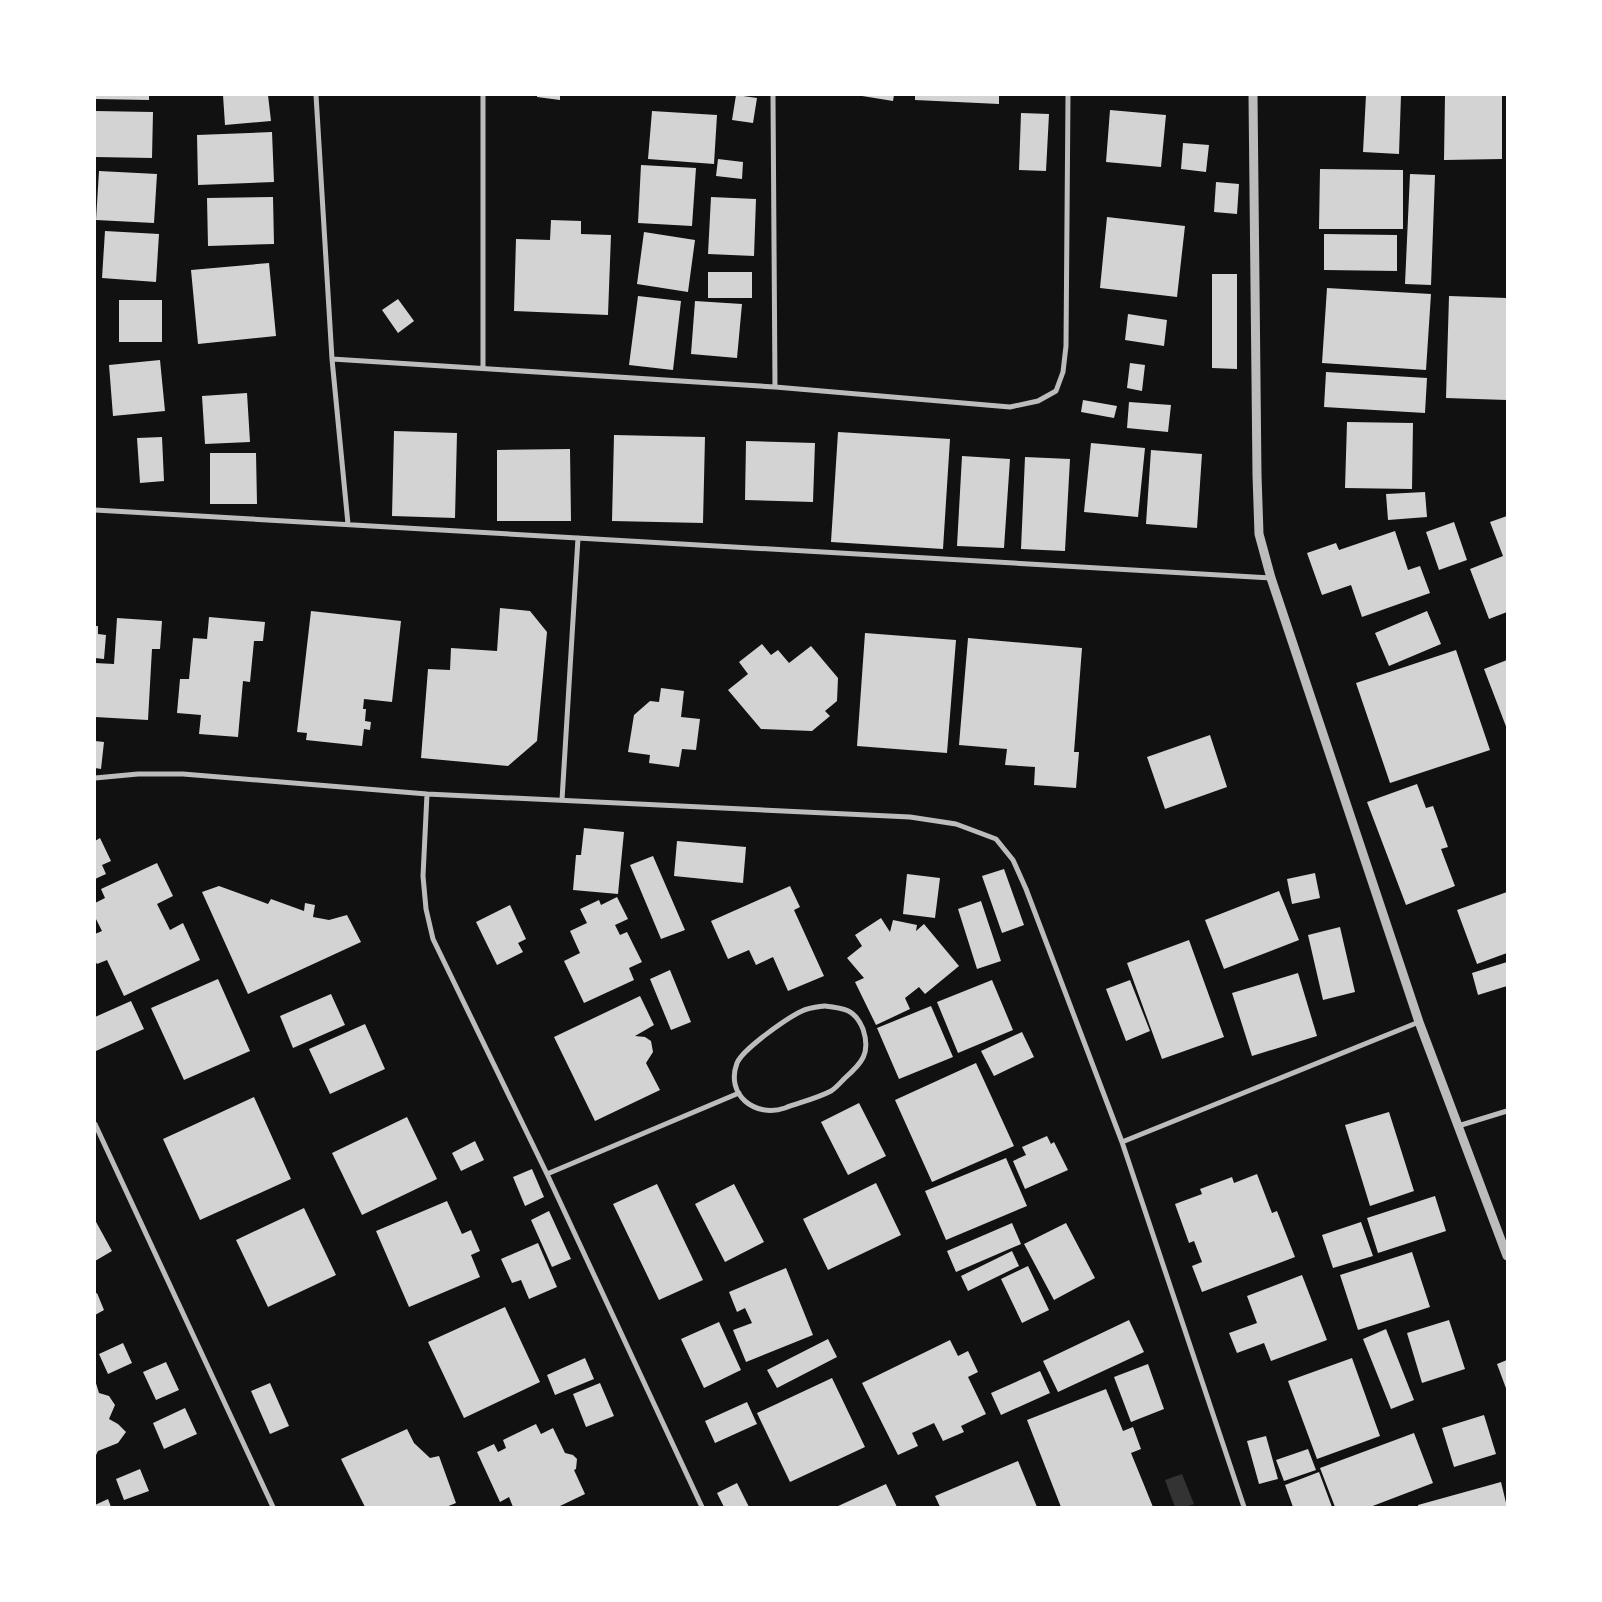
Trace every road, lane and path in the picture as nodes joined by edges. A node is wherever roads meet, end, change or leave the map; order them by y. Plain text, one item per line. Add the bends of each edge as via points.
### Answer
1 (316, 95) edge
2 (483, 95) edge
3 (773, 95) edge
4 (1068, 95) edge
5 (1253, 95) edge
6 (332, 359) junction
7 (483, 368) junction
8 (775, 387) junction
9 (95, 510) edge
10 (348, 524) junction
11 (578, 538) junction
12 (1271, 578) junction
13 (95, 778) edge
14 (427, 794) junction
15 (562, 800) junction
16 (1419, 1022) junction
17 (739, 1093) junction
18 (1507, 1111) edge
19 (95, 1124) edge
20 (1458, 1126) junction
21 (1122, 1142) junction
22 (547, 1174) junction
23 (1507, 1256) edge
24 (273, 1507) edge
25 (702, 1507) edge
26 (1244, 1507) edge

1 - 6 street
2 - 7 street
3 - 8 street
4 - 8 street via 1066,346 1063,372 1056,392 1038,401 1010,407
5 - 12 street via 1259,534
6 - 7 street
6 - 10 street
7 - 8 street
9 - 10 street
10 - 11 street
11 - 12 street
11 - 15 street
12 - 16 street
13 - 14 street via 183,774
14 - 15 street
14 - 22 street via 423,876 426,909 434,939
15 - 21 street via 910,817 956,824 996,839 1013,860 1026,889
16 - 20 street
16 - 21 street
17 - 17 street via 754,1108 775,1111 831,1090 861,1064 866,1052 862,1026 844,1008 824,1006 804,1010 744,1053 737,1062 735,1073
17 - 22 street
18 - 20 street
19 - 24 street
20 - 23 street
21 - 26 street
22 - 25 street

